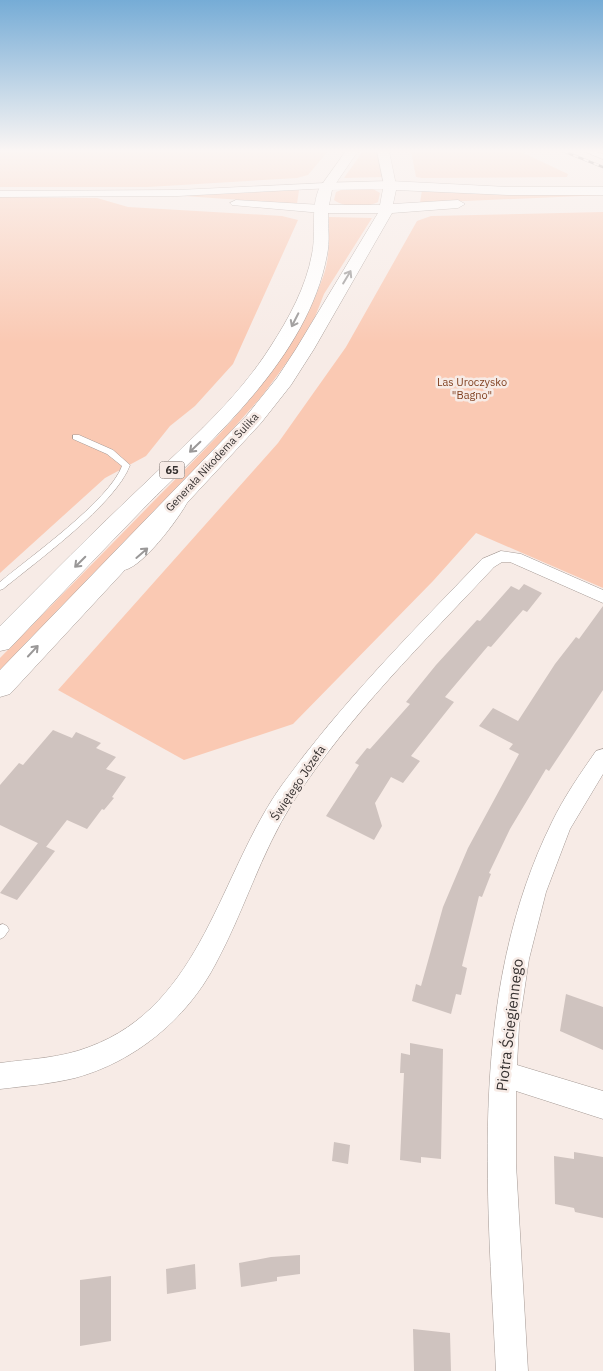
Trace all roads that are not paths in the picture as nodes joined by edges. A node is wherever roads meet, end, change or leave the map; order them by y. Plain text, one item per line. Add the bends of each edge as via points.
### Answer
1 (322, 215) edge
2 (383, 215) edge
3 (76, 437) dead end
4 (0, 587) edge
5 (603, 597) edge
6 (0, 642) edge
7 (0, 687) edge
8 (603, 757) edge
9 (595, 786) edge
10 (502, 1073) junction
11 (0, 1076) edge
12 (603, 1105) edge
13 (512, 1371) edge

1 -> 6 main road, Generała Nikodema Sulika / 65 via 320,252 314,275 292,326 263,371 208,435
7 -> 2 main road, Generała Nikodema Sulika / 65 via 254,419 305,349
3 - 4 lane via 117,456 126,465 126,471 64,535
5 - 11 street, Świętego Józefa via 515,558 497,557 488,563 353,708 315,756 256,850 206,958 162,1015 126,1042 95,1058 57,1069
8 - 9 street, Piotra Ściegiennego
9 - 10 street, Piotra Ściegiennego via 560,827 538,884 513,978
10 - 12 street
10 - 13 street, Piotra Ściegiennego via 501,1160

